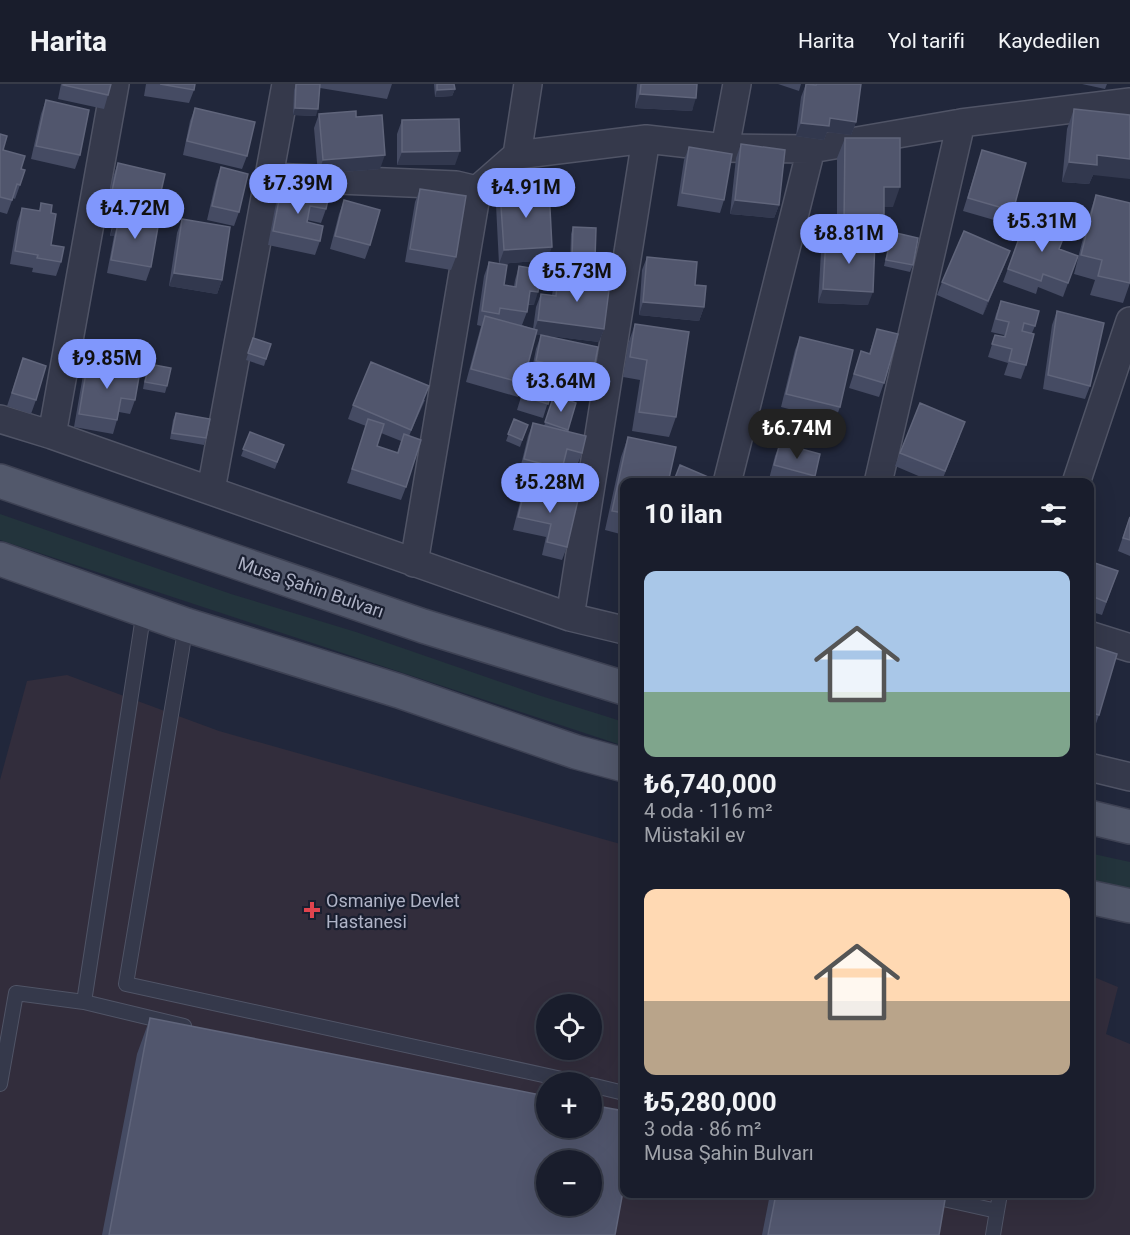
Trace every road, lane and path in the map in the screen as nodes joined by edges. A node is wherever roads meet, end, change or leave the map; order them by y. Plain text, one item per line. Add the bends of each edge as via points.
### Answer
1 (115, 84) edge
2 (286, 84) edge
3 (528, 84) edge
4 (737, 84) edge
5 (1130, 102) edge
6 (961, 123) junction
7 (646, 139) junction
8 (725, 148) junction
9 (811, 149) junction
10 (517, 155) junction
11 (269, 177) junction
12 (477, 190) junction
13 (1130, 321) edge
14 (0, 419) edge
15 (52, 435) junction
16 (728, 478) edge
17 (879, 478) edge
18 (1078, 478) edge
19 (0, 481) edge
20 (211, 490) junction
21 (0, 559) edge
22 (414, 563) junction
23 (144, 610) junction
24 (570, 616) junction
25 (186, 625) junction
26 (620, 629) edge
27 (1094, 637) edge
28 (1130, 648) edge
29 (620, 687) edge
30 (620, 764) edge
31 (1094, 768) edge
32 (1130, 777) edge
33 (1094, 818) edge
34 (1130, 827) edge
35 (1094, 898) edge
36 (1130, 906) edge
37 (84, 1002) junction
38 (197, 1029) edge
39 (536, 1073) edge
40 (0, 1084) edge
41 (602, 1088) edge
42 (620, 1092) edge
43 (939, 1198) edge
44 (999, 1198) edge
45 (997, 1211) junction
46 (993, 1235) edge

1 - 15 street
2 - 11 street
3 - 10 street
4 - 8 street
5 - 6 street
6 - 9 street
6 - 17 street
7 - 8 street
7 - 10 street
7 - 24 street
8 - 9 street
9 - 16 street
10 - 12 street
11 - 12 street via 456,185
11 - 20 street
12 - 22 street
13 - 18 street
14 - 15 street
15 - 20 street
19 - 29 main road, Musa Şahin Bulvarı via 423,626
20 - 22 street
21 - 23 main road
22 - 24 street
23 - 25 main road
23 - 37 lane
24 - 26 street
25 - 30 main road
25 - 39 lane via 126,984
27 - 28 street
31 - 32 street
33 - 34 main road
35 - 36 main road
37 - 38 lane
37 - 40 lane via 16,993
41 - 42 lane
43 - 45 lane
44 - 45 lane
45 - 46 lane

